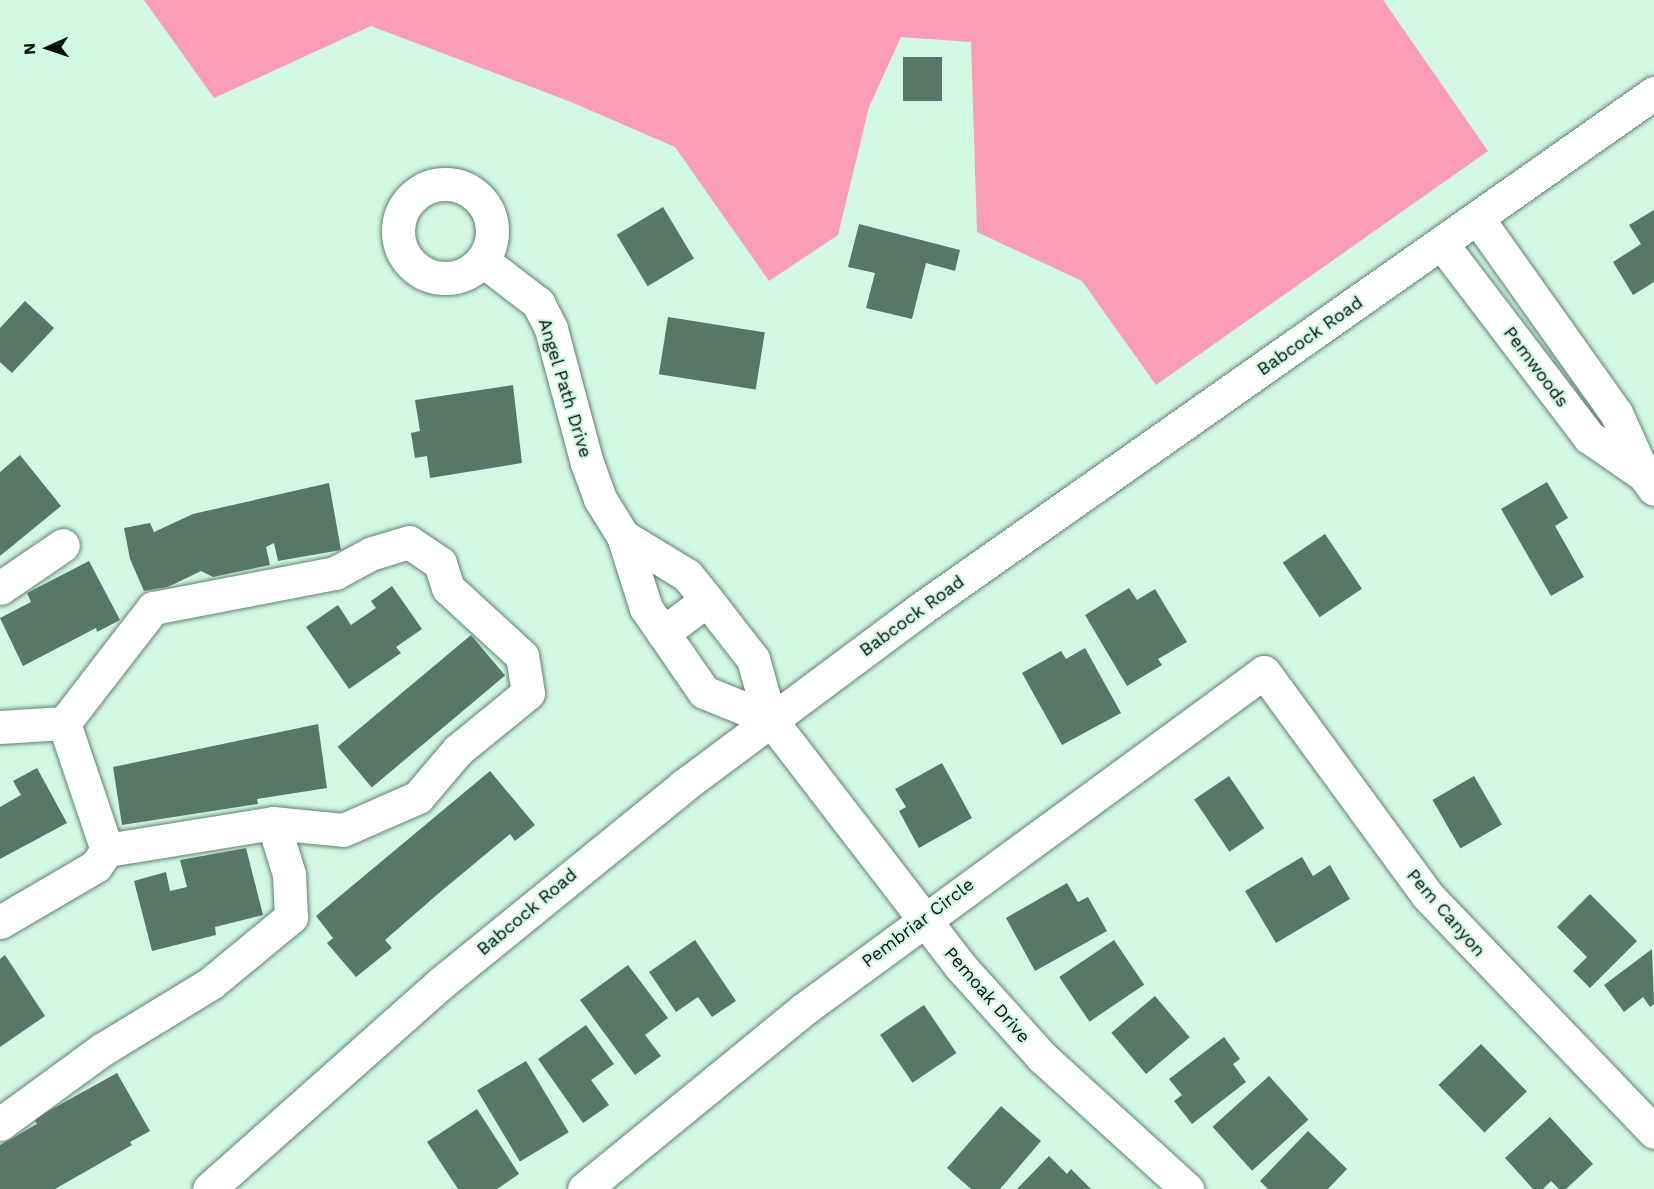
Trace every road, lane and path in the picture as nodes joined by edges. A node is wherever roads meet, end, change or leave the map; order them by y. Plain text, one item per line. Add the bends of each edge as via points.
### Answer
1 (1654, 93) edge
2 (1478, 219) junction
3 (1442, 244) junction
4 (482, 260) dead end
5 (1649, 482) edge
6 (623, 536) junction
7 (63, 545) dead end
8 (0, 588) edge
9 (706, 600) junction
10 (663, 633) junction
11 (1264, 672) joint
12 (770, 719) junction
13 (64, 723) junction
14 (0, 727) edge
15 (273, 823) junction
16 (107, 850) junction
17 (923, 919) junction
18 (0, 922) edge
19 (0, 1124) edge
20 (1654, 1132) edge
21 (209, 1189) edge
22 (584, 1189) edge
23 (1187, 1189) edge

1 - 2 street, Babcock Road
2 - 3 street, Babcock Road
2 - 5 street, Pemwoods via 1616,413
3 - 5 street, Pemwoods via 1589,437
3 - 12 street, Babcock Road via 919,610
4 - 6 street, Angel Path Drive via 538,303 551,329 600,499
6 - 9 street, Angel Path Drive via 687,575
6 - 10 street, Angel Path Drive via 646,608
7 - 8 street
9 - 10 street
9 - 12 street, Angel Path Drive via 753,659
10 - 12 street, Angel Path Drive via 704,692
11 - 17 street, Pembriar Circle
11 - 20 street, Pem Canyon via 1427,895
12 - 17 street, Pemoak Drive
12 - 21 street, Babcock Road via 450,976
13 - 14 street
13 - 15 street via 153,608 335,573 372,553 409,542 440,563 448,588 522,656 528,693 458,750 418,797 343,830
13 - 16 street
15 - 16 street
15 - 19 street via 289,873 291,917 211,983 103,1049
16 - 18 street via 96,866
17 - 22 street, Pembriar Circle via 681,1106
17 - 23 street, Pemoak Drive via 1043,1058

